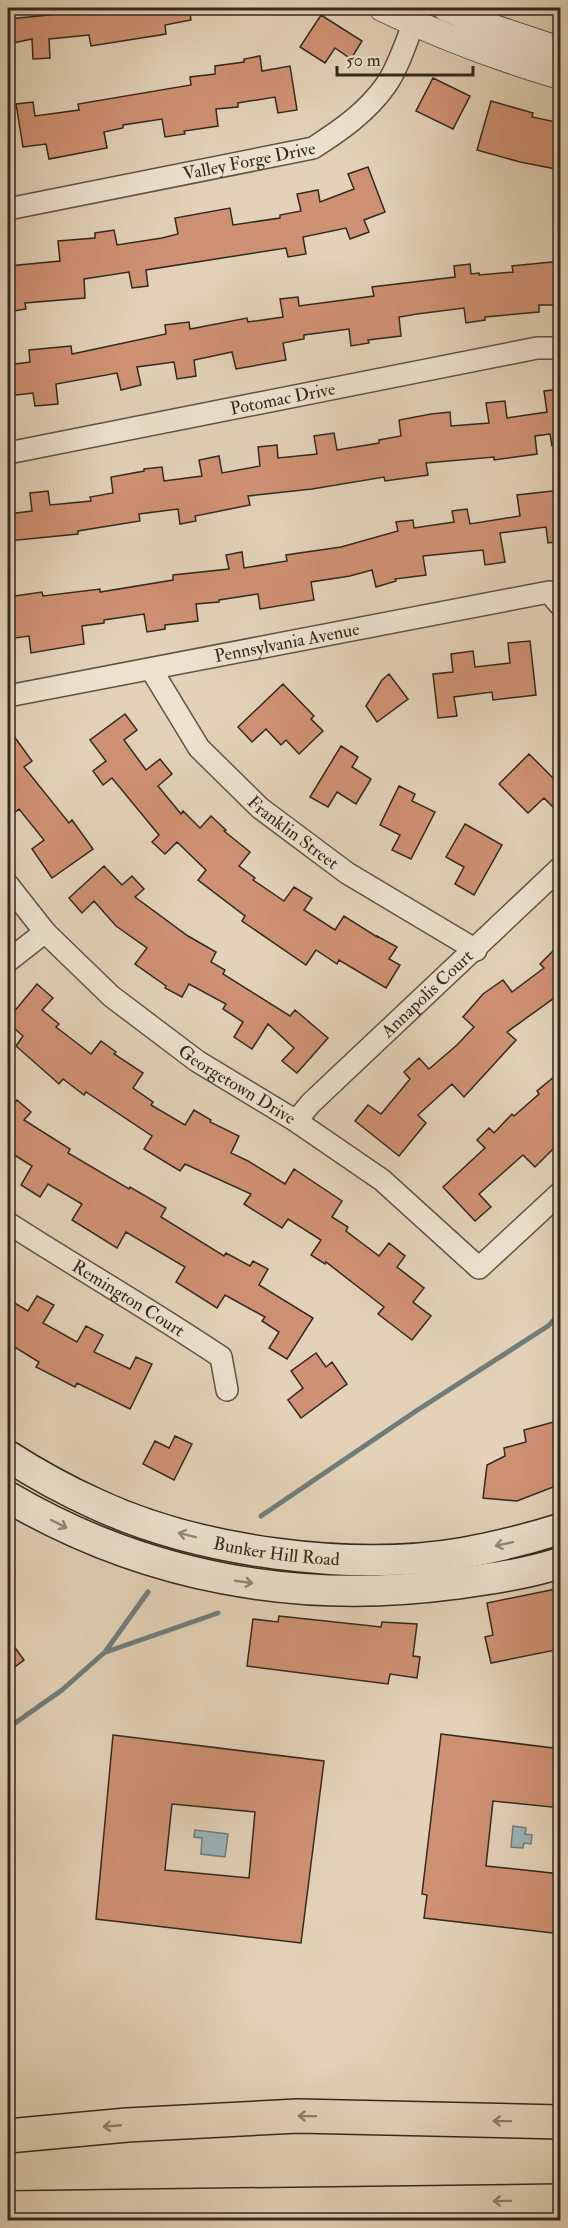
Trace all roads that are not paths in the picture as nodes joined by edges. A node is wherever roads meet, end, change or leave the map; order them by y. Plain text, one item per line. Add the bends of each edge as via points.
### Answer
1 (382, 8) edge
2 (446, 8) edge
3 (416, 15) edge
4 (561, 50) edge
5 (561, 76) edge
6 (8, 209) edge
7 (561, 348) edge
8 (8, 453) edge
9 (561, 604) edge
10 (151, 669) junction
11 (8, 696) edge
12 (561, 868) edge
13 (8, 885) edge
14 (45, 932) junction
15 (476, 950) junction
16 (8, 961) edge
17 (296, 1121) junction
18 (561, 1192) edge
19 (8, 1223) edge
20 (227, 1390) dead end
21 (8, 1456) edge
22 (8, 1497) edge
23 (561, 1529) edge
24 (462, 1553) junction
25 (561, 1563) edge
26 (465, 1583) junction
27 (561, 2122) edge
28 (8, 2136) edge
29 (561, 2201) edge
30 (8, 2208) edge

1 - 3 street
2 - 4 street
3 - 5 street via 503,59
3 - 6 street, Valley Forge Drive via 387,83 345,128 313,148
7 - 8 street, Potomac Drive via 537,348
9 - 10 street, Pennsylvania Avenue via 549,592
10 - 11 street, Pennsylvania Avenue
10 - 15 street, Franklin Street via 199,748 260,808 347,873
12 - 15 street, Annapolis Court
13 - 14 street, Georgetown Drive
14 - 16 street
14 - 17 street, Georgetown Drive via 121,1003 197,1061
15 - 17 street, Annapolis Court
17 - 18 street, Georgetown Drive via 382,1180 479,1268
19 - 20 street, Remington Court via 221,1357
24 -> 21 main road, Bunker Hill Road via 420,1558 326,1559 228,1545 145,1523 97,1505
22 -> 26 main road, Bunker Hill Road via 66,1528 129,1554 234,1581 282,1588 356,1591
23 -> 24 main road, Bunker Hill Road
24 - 26 main road
25 - 26 main road, Bunker Hill Road
27 -> 28 highway via 298,2116
29 -> 30 highway

